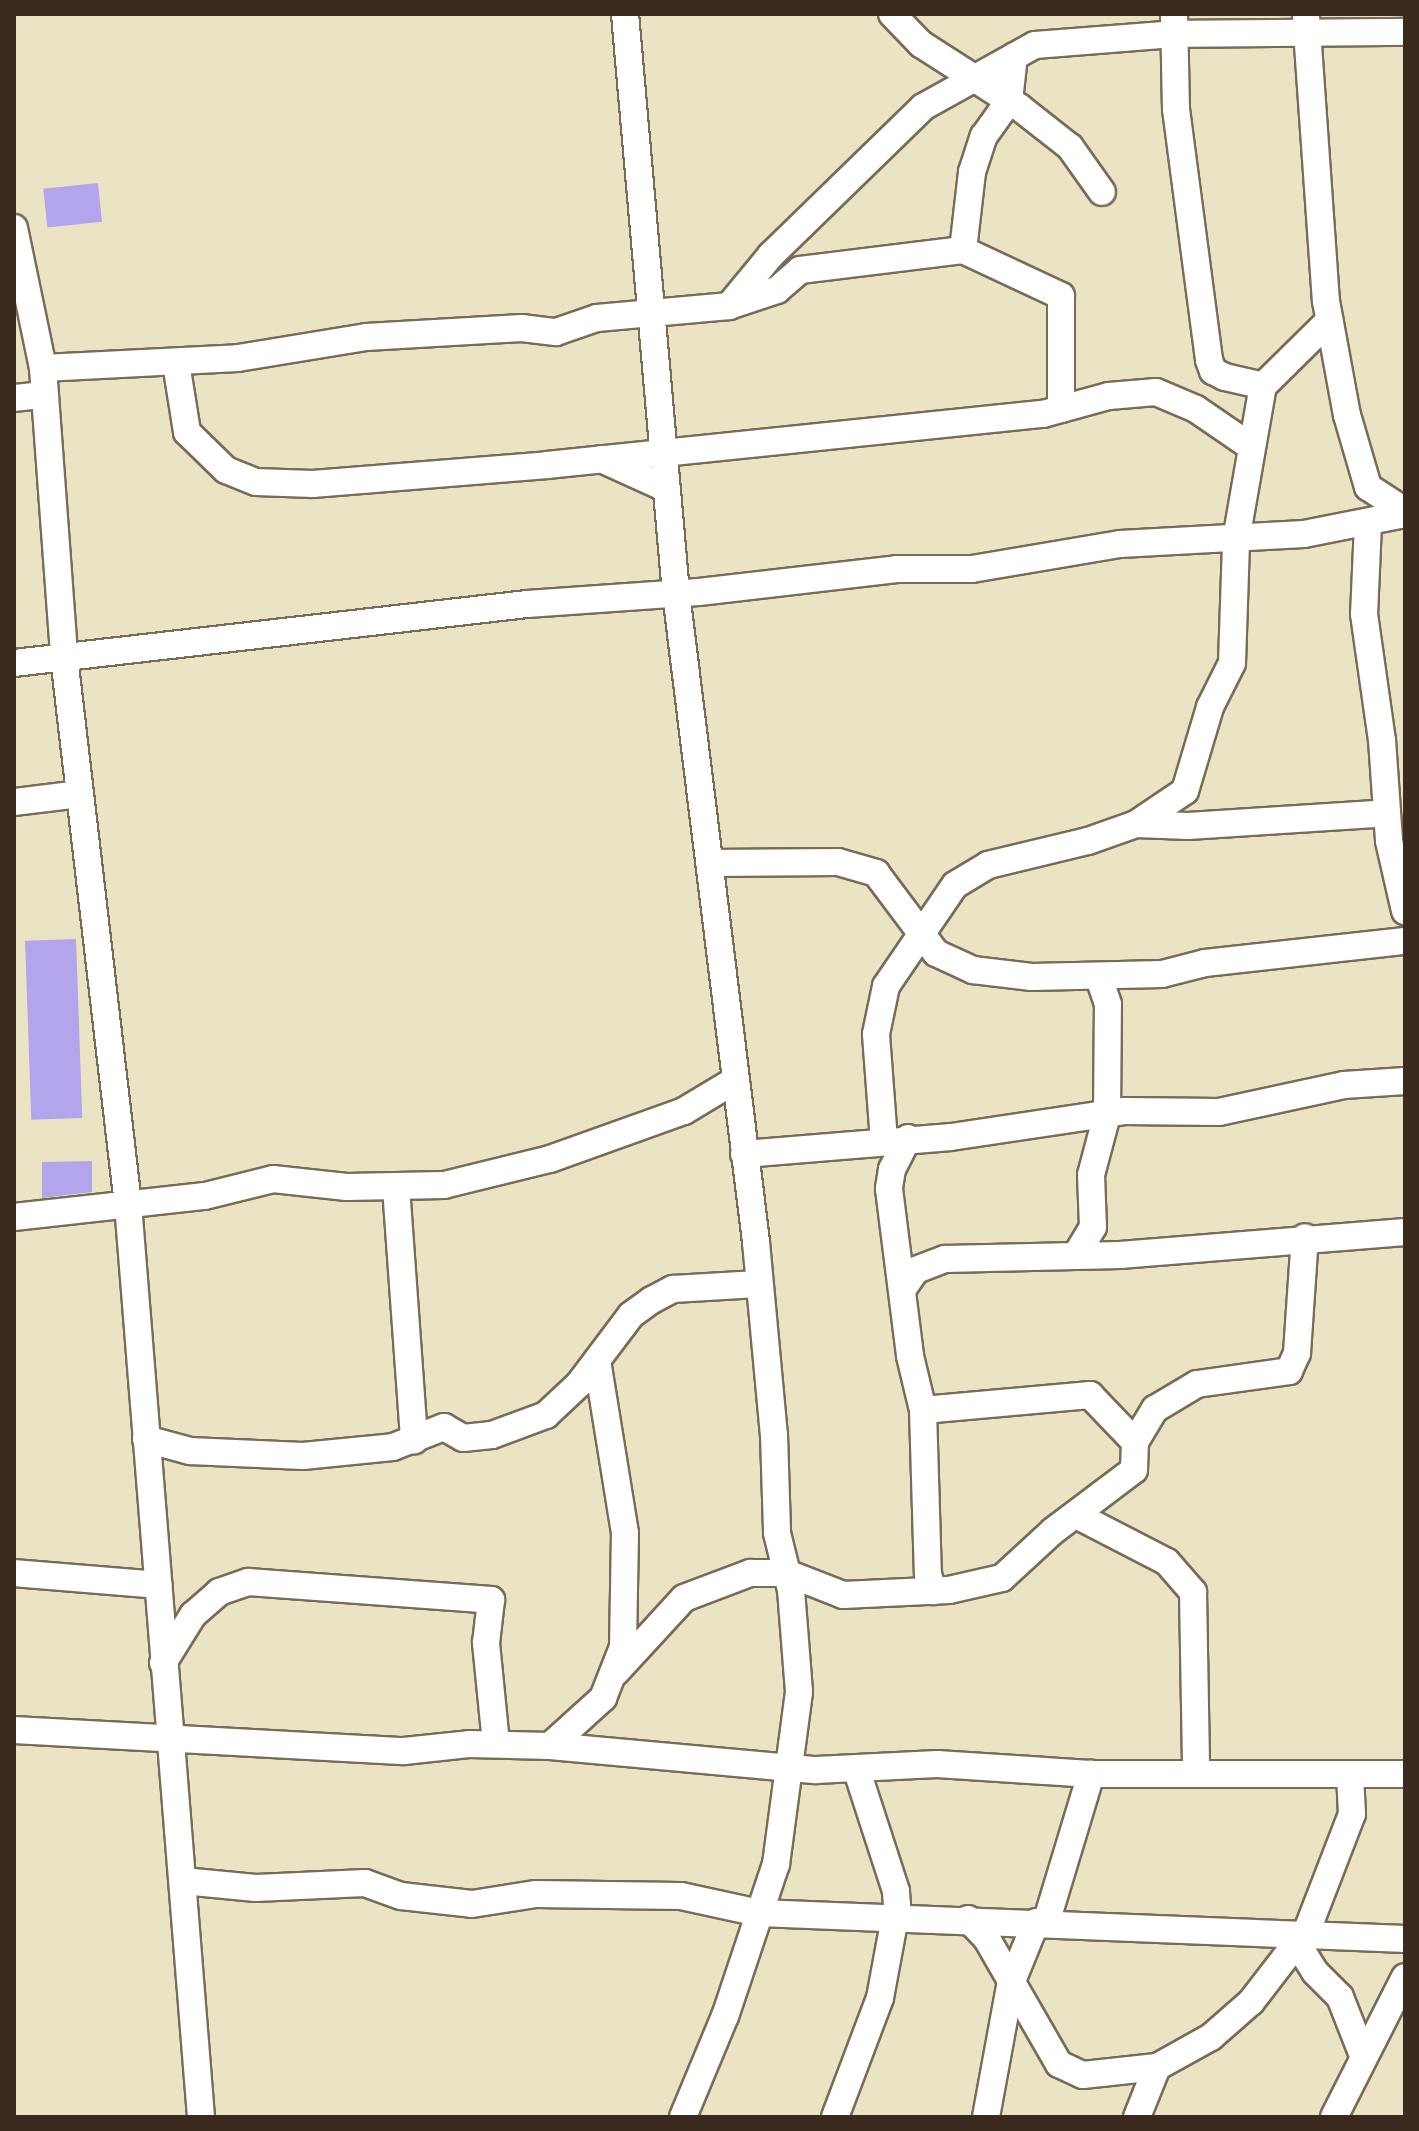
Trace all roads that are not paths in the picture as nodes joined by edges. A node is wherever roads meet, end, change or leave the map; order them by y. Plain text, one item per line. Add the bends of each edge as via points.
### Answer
1 (625, 14) edge
2 (892, 14) edge
3 (1306, 23) edge
4 (1174, 24) edge
5 (1405, 32) edge
6 (1014, 56) junction
7 (973, 79) junction
8 (1009, 101) junction
9 (1102, 192) dead end
10 (14, 228) edge
11 (963, 250) junction
12 (729, 306) junction
13 (651, 312) junction
14 (1329, 321) junction
15 (176, 363) junction
16 (43, 368) junction
17 (1263, 386) junction
18 (45, 395) junction
19 (14, 398) edge
20 (1061, 409) junction
21 (1250, 446) junction
22 (663, 452) junction
23 (601, 459) junction
24 (667, 489) junction
25 (1405, 512) edge
26 (1368, 524) junction
27 (1236, 540) junction
28 (676, 593) junction
29 (64, 657) junction
30 (14, 663) edge
31 (80, 794) junction
32 (14, 802) edge
33 (1387, 813) junction
34 (1136, 824) junction
35 (710, 863) junction
36 (1405, 911) edge
37 (919, 935) junction
38 (1405, 941) edge
39 (1099, 978) junction
40 (734, 1081) junction
41 (1405, 1081) edge
42 (1107, 1115) junction
43 (896, 1139) junction
44 (744, 1154) junction
45 (396, 1187) junction
46 (128, 1204) junction
47 (14, 1217) edge
48 (1405, 1232) edge
49 (1305, 1237) junction
50 (1078, 1252) junction
51 (758, 1284) junction
52 (902, 1290) junction
53 (597, 1360) junction
54 (923, 1410) junction
55 (146, 1439) junction
56 (414, 1440) junction
57 (1135, 1442) junction
58 (1076, 1515) junction
59 (14, 1573) edge
60 (787, 1573) junction
61 (159, 1585) junction
62 (933, 1591) junction
63 (163, 1663) junction
64 (616, 1672) junction
65 (14, 1730) edge
66 (170, 1741) junction
67 (496, 1744) junction
68 (550, 1746) junction
69 (790, 1767) junction
70 (856, 1768) junction
71 (1196, 1771) junction
72 (1091, 1774) junction
73 (1350, 1774) junction
74 (1405, 1774) edge
75 (183, 1881) junction
76 (759, 1913) junction
77 (895, 1915) junction
78 (968, 1919) junction
79 (1041, 1923) junction
80 (1300, 1938) junction
81 (1405, 1939) edge
82 (1405, 1977) edge
83 (1010, 1986) junction
84 (1362, 2053) junction
85 (1157, 2067) junction
86 (201, 2117) edge
87 (683, 2117) edge
88 (835, 2117) edge
89 (986, 2117) edge
90 (1137, 2117) edge
91 (1334, 2117) edge

1 - 13 street
2 - 7 street via 921,44
3 - 4 street
3 - 5 street
3 - 14 street
4 - 6 street via 1035,45
4 - 17 street via 1176,109 1209,360 1213,371 1225,377
6 - 7 street
6 - 8 street
7 - 8 street
7 - 12 street via 923,107 771,255
8 - 9 street via 1070,147
8 - 11 street via 984,136 972,172
10 - 16 street
11 - 12 street via 800,270 777,290
11 - 20 street via 1061,296
12 - 13 street
13 - 15 street via 597,318 556,332 522,328 366,337 301,350
13 - 22 street
14 - 17 street
14 - 25 street via 1368,487
15 - 16 street
15 - 23 street via 187,432 226,470 256,482 313,484
16 - 18 street
17 - 21 street
18 - 19 street
18 - 29 street
20 - 21 street via 1109,396 1156,392 1196,409
20 - 22 street
21 - 27 street
22 - 23 street
22 - 24 street
23 - 24 street
24 - 28 street
25 - 26 street
26 - 27 street
26 - 33 street via 1364,614
27 - 28 street via 1149,541 972,569 897,569
27 - 34 street via 1232,663 1210,707 1185,791
28 - 29 street via 511,605
28 - 35 street
29 - 30 street
29 - 31 street
31 - 32 street
31 - 46 street
33 - 34 street via 1188,826
33 - 36 street
34 - 37 street via 970,872
35 - 37 street via 838,862 876,873 887,881
35 - 40 street
37 - 39 street via 936,953 973,970 1032,977 1081,972
37 - 43 street via 886,986 876,1034
38 - 39 street
39 - 42 street via 1108,1004
40 - 44 street
40 - 45 street via 696,1106 550,1159 444,1185
41 - 42 street via 1344,1085 1219,1112
42 - 43 street via 951,1137
42 - 50 street via 1091,1175 1093,1227
43 - 44 street
43 - 52 street via 889,1189
44 - 51 street
45 - 46 street via 273,1179 205,1196
45 - 56 street
46 - 47 street
46 - 55 street
48 - 49 street
49 - 50 street via 1120,1255
49 - 57 street via 1297,1353 1289,1371 1197,1384 1155,1409
50 - 52 street via 932,1261 916,1270
51 - 53 street via 673,1289 631,1315
51 - 60 street via 774,1435 777,1533
52 - 54 street
53 - 56 street via 546,1415 463,1438 444,1427
53 - 64 street via 626,1546 626,1611
54 - 57 street via 1090,1395
54 - 62 street via 928,1574
55 - 56 street via 190,1451 303,1456
55 - 61 street
57 - 58 street via 1134,1470
58 - 62 street via 1002,1578
58 - 71 street via 1167,1562 1193,1592
59 - 61 street
60 - 62 street via 843,1595
60 - 64 street via 750,1573 702,1587 684,1598
60 - 69 street via 799,1692
61 - 63 street
63 - 66 street
63 - 67 street via 193,1615 219,1592 248,1582 491,1600 486,1643
64 - 68 street via 587,1718
65 - 66 street
66 - 67 street via 404,1751
66 - 75 street
67 - 68 street
68 - 69 street
69 - 70 street
69 - 76 street via 776,1864
70 - 72 street via 937,1764
70 - 77 street via 896,1891
71 - 72 street
71 - 73 street
72 - 79 street
73 - 74 street
73 - 80 street via 1352,1814
75 - 76 street via 256,1888 365,1883 401,1896 472,1904 536,1894 681,1896
75 - 86 street
76 - 77 street
76 - 87 street
77 - 78 street
77 - 88 street via 880,1998
78 - 79 street
78 - 83 street via 987,1939
79 - 80 street
79 - 83 street
80 - 81 street
80 - 84 street via 1315,1972 1340,1997
80 - 85 street via 1251,2002 1211,2037
82 - 84 street
83 - 85 street via 1059,2064 1074,2075
83 - 89 street
84 - 91 street
85 - 90 street

